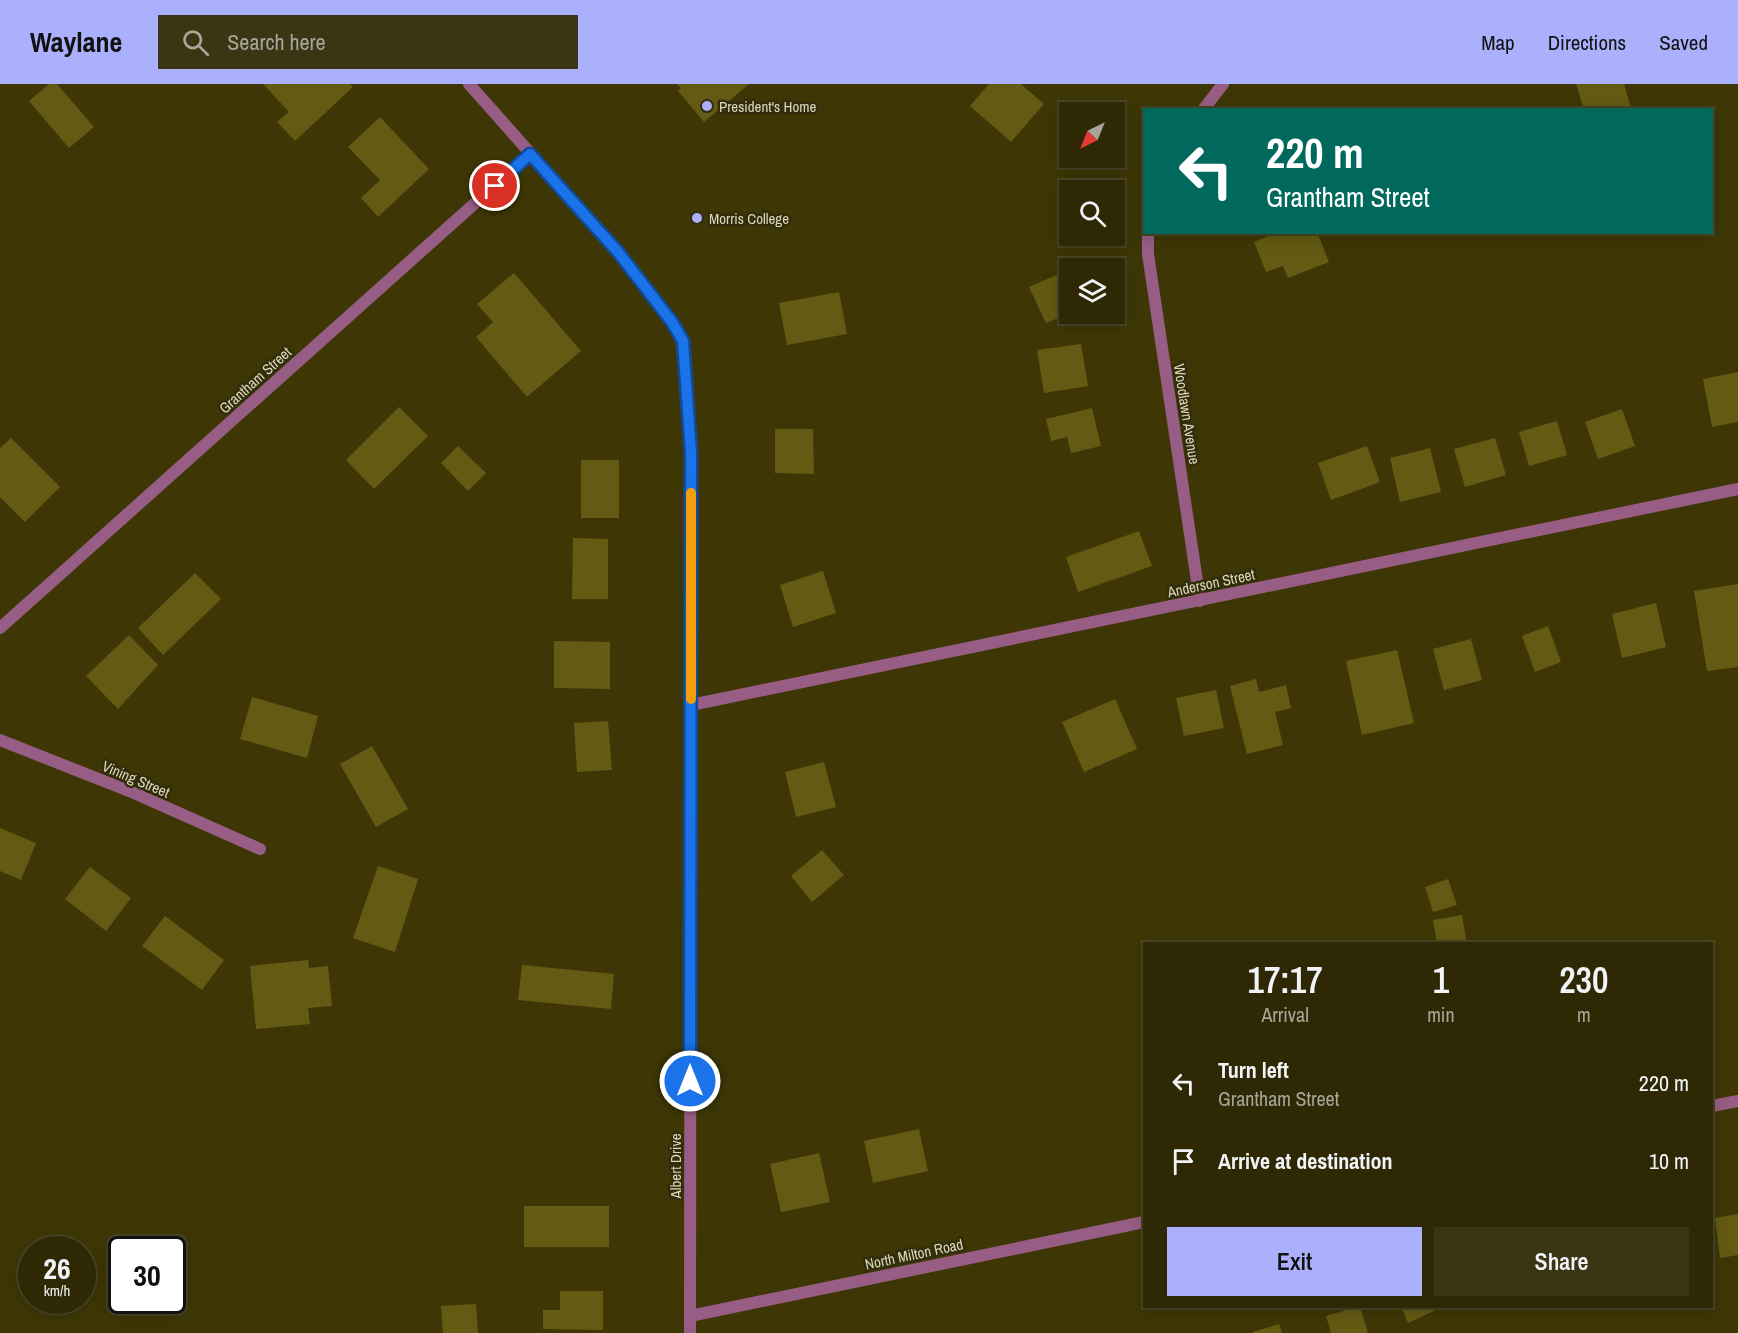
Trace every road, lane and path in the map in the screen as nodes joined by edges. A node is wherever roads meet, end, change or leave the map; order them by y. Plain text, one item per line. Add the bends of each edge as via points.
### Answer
1 (469, 84) edge
2 (1223, 84) edge
3 (1205, 108) edge
4 (530, 154) junction
5 (1148, 234) edge
6 (1738, 489) edge
7 (1200, 601) junction
8 (0, 628) edge
9 (691, 705) junction
10 (0, 740) edge
11 (260, 849) dead end
12 (1738, 1101) edge
13 (1713, 1106) edge
14 (1143, 1222) edge
15 (690, 1316) junction
16 (690, 1333) edge

1 - 4 street, Albert Drive
2 - 3 street
4 - 8 street, Grantham Street
4 - 9 street, Albert Drive via 618,252 683,341 691,453
5 - 7 street, Woodlawn Avenue
6 - 7 street, Anderson Street
7 - 9 street, Anderson Street
9 - 15 street, Albert Drive
10 - 11 street, Vining Street
12 - 13 street
14 - 15 street, North Milton Road
15 - 16 street, Albert Drive

